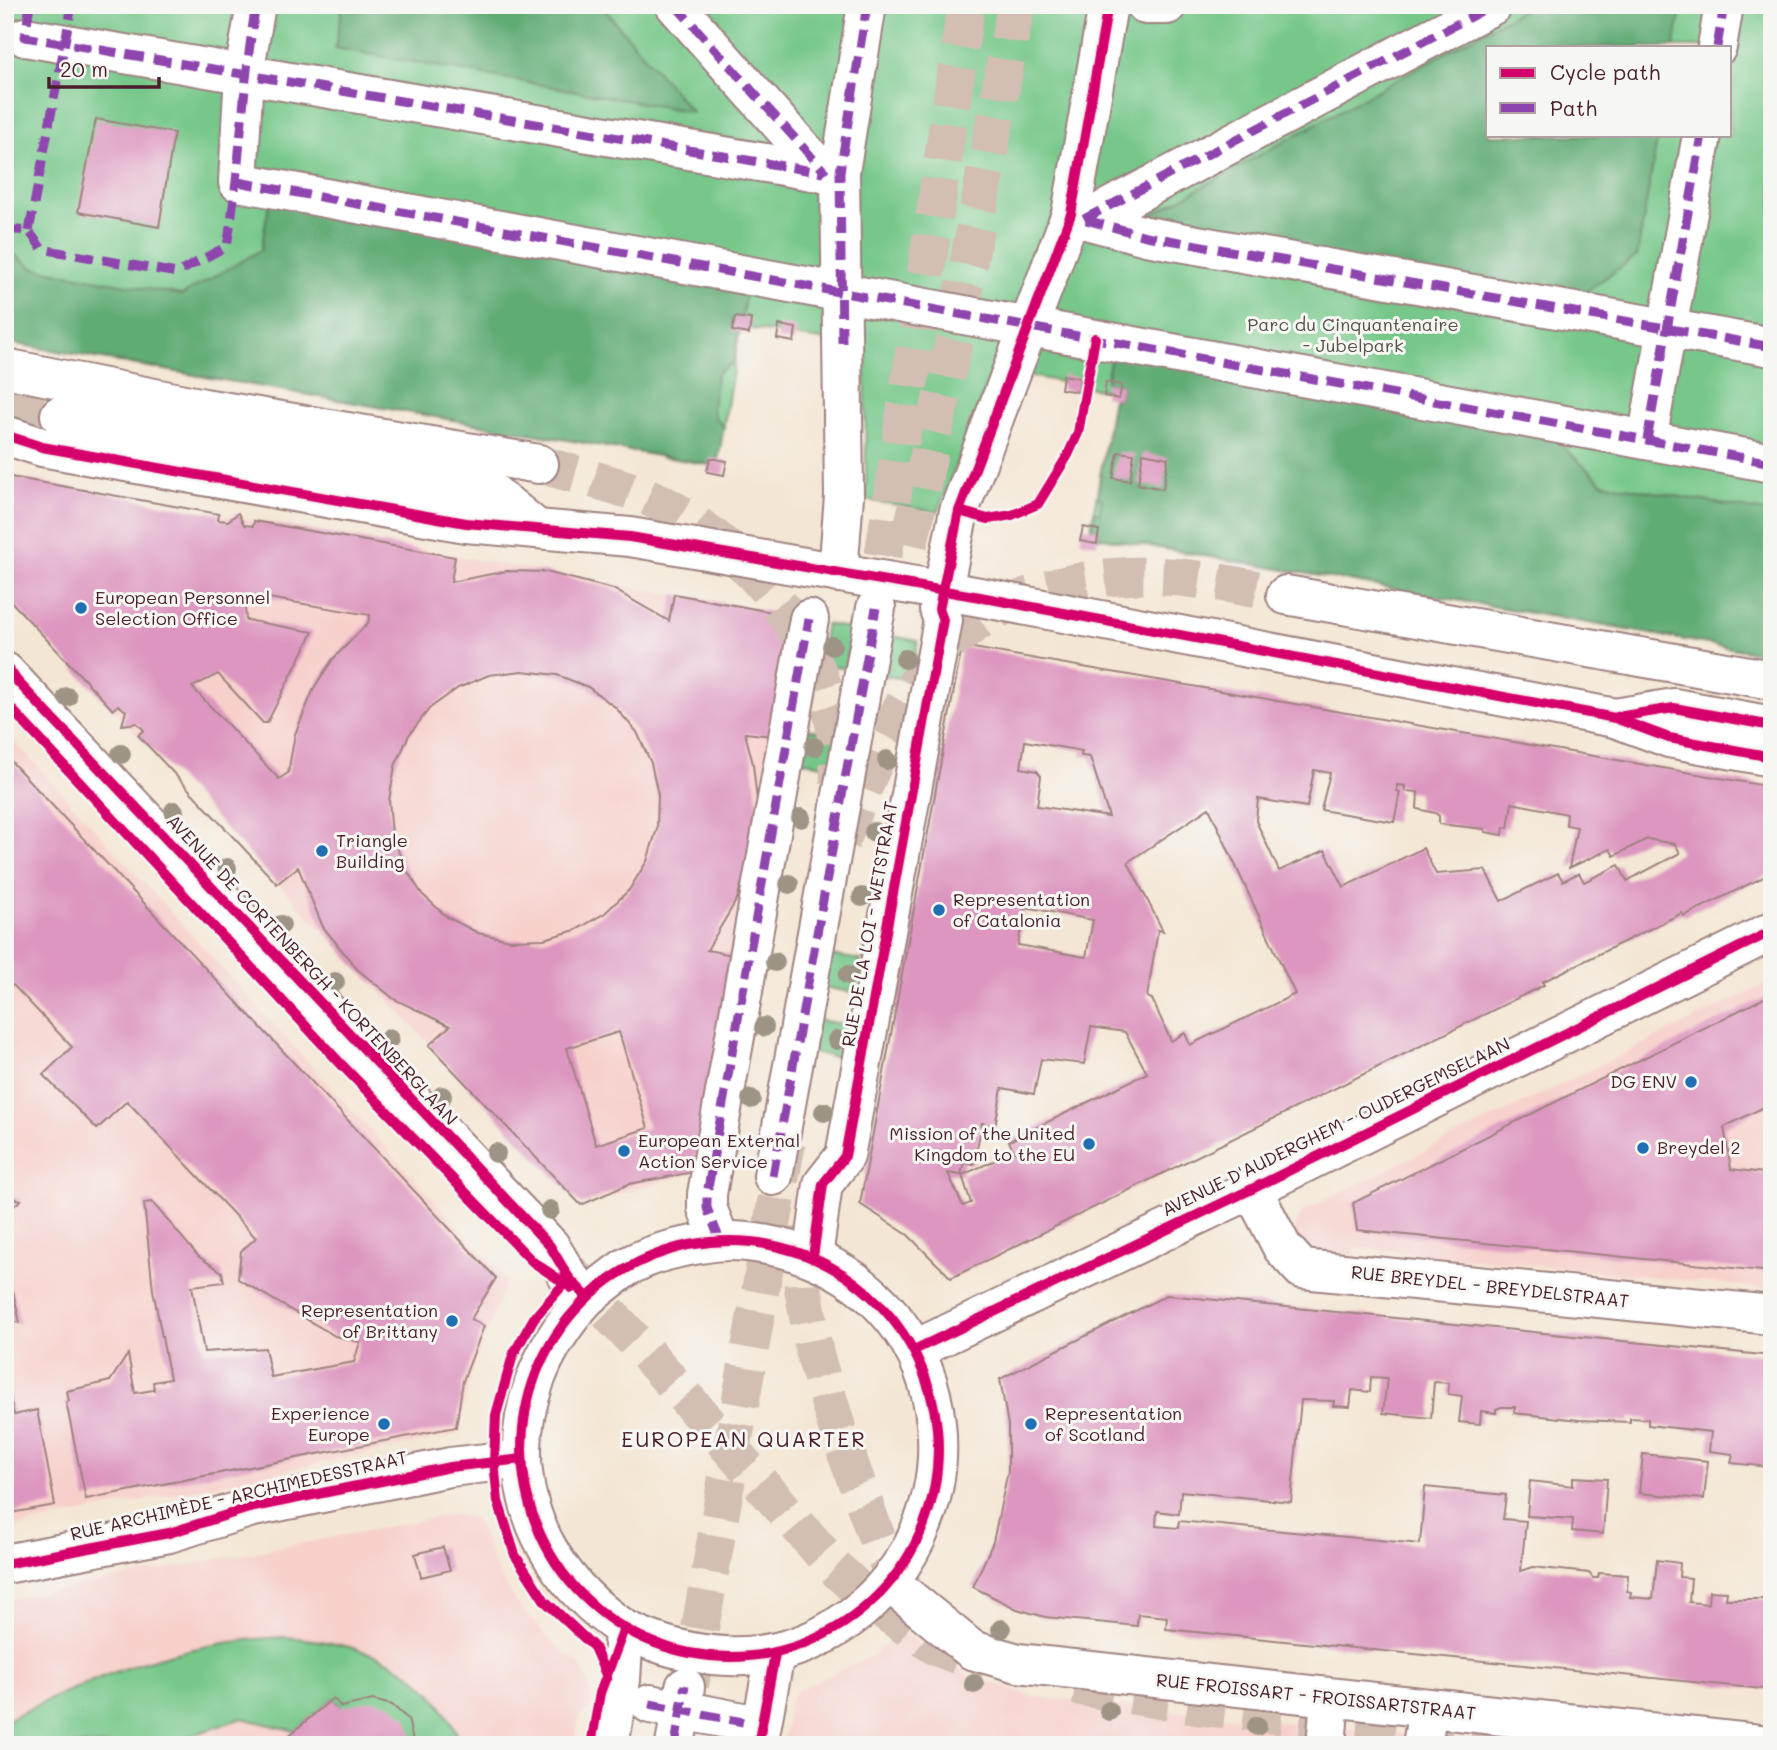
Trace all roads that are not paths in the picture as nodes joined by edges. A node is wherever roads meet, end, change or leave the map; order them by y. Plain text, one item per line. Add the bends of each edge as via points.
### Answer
1 (256, 5) edge
2 (675, 5) edge
3 (867, 5) edge
4 (1108, 5) edge
5 (1146, 5) edge
6 (1167, 5) edge
7 (1493, 5) edge
8 (1724, 5) edge
9 (25, 37) dead end
10 (1717, 46) edge
11 (244, 74) junction
12 (1702, 136) edge
13 (832, 173) junction
14 (1079, 217) junction
15 (841, 292) junction
16 (1029, 326) junction
17 (1668, 328) junction
18 (1772, 347) edge
19 (5, 368) edge
20 (60, 415) tunnel mouth
21 (5, 435) edge
22 (1647, 440) junction
23 (1772, 463) edge
24 (539, 464) tunnel mouth
25 (537, 529) junction
26 (838, 573) junction
27 (942, 590) junction
28 (1286, 595) tunnel mouth
29 (876, 608) tunnel mouth
30 (809, 619) dead end
31 (5, 672) edge
32 (1772, 680) edge
33 (1615, 718) junction
34 (1772, 726) edge
35 (1772, 757) edge
36 (1772, 931) edge
37 (773, 1176) tunnel mouth
38 (1252, 1189) junction
39 (720, 1240) junction
40 (813, 1257) junction
41 (587, 1297) junction
42 (1772, 1315) edge
43 (914, 1350) junction
44 (522, 1459) junction
45 (5, 1564) edge
46 (890, 1583) junction
47 (624, 1629) junction
48 (775, 1654) junction
49 (1338, 1699) junction
50 (673, 1711) edge
51 (1425, 1727) edge
52 (1465, 1729) edge
53 (750, 1733) edge
54 (609, 1745) edge
55 (1326, 1745) edge
56 (1342, 1745) edge
57 (1768, 1745) edge

1 - 11 main road
2 - 13 main road
3 - 13 main road
4 - 14 main road, RUE DE LA LOI - WETSTRAAT
5 - 6 main road
7 - 14 main road
8 - 10 main road
9 - 11 main road
11 - 13 main road
11 - 15 main road via 238,182
12 - 17 main road
13 - 15 main road
14 - 16 main road, RUE DE LA LOI - WETSTRAAT
14 - 17 main road via 1146,236
15 - 16 main road
15 - 26 main road via 844,496
16 - 22 main road
16 - 27 main road, RUE DE LA LOI - WETSTRAAT via 959,511
17 - 18 main road
17 - 22 main road
19 - 24 main road via 204,408
20 - 25 main road via 493,493
21 - 25 main road via 42,447 466,523
22 - 23 main road
25 - 26 main road via 630,537
26 - 27 main road
27 - 33 main road
27 - 40 main road, RUE DE LA LOI - WETSTRAAT via 939,609 943,620 845,1157 823,1184
28 - 32 main road
29 - 37 main road
30 - 39 main road via 707,1194 707,1208
31 - 41 main road, AVENUE DE CORTENBERGH - KORTENBERGLAAN via 550,1246
33 - 34 main road via 1674,708
33 - 35 main road via 1669,738
36 - 38 main road, AVENUE D'AUDERGHEM - OUDERGEMSELAAN
38 - 42 main road, RUE BREYDEL - BREYDELSTRAAT via 1282,1247 1302,1269
38 - 43 main road, AVENUE D'AUDERGHEM - OUDERGEMSELAAN
39 - 40 main road via 760,1242
39 - 41 main road via 671,1248 626,1268
40 - 43 main road via 853,1280 888,1312
41 - 44 main road via 566,1320 535,1374 526,1403
43 - 46 main road via 936,1416 936,1475 915,1546
44 - 45 main road, RUE ARCHIMÈDE - ARCHIMEDESSTRAAT via 450,1467 249,1508 169,1533
44 - 47 main road via 528,1503 544,1544 569,1582
46 - 48 main road via 857,1615 817,1639
46 - 49 main road, RUE FROISSART - FROISSARTSTRAAT via 972,1650 1018,1663
47 - 48 main road via 691,1653 734,1658
47 - 54 main road via 621,1680
48 - 53 main road
49 - 51 main road, RUE FROISSART - FROISSARTSTRAAT
49 - 55 main road
49 - 56 main road
50 - 53 main road
51 - 52 main road, RUE FROISSART - FROISSARTSTRAAT
52 - 57 main road, RUE FROISSART - FROISSARTSTRAAT

